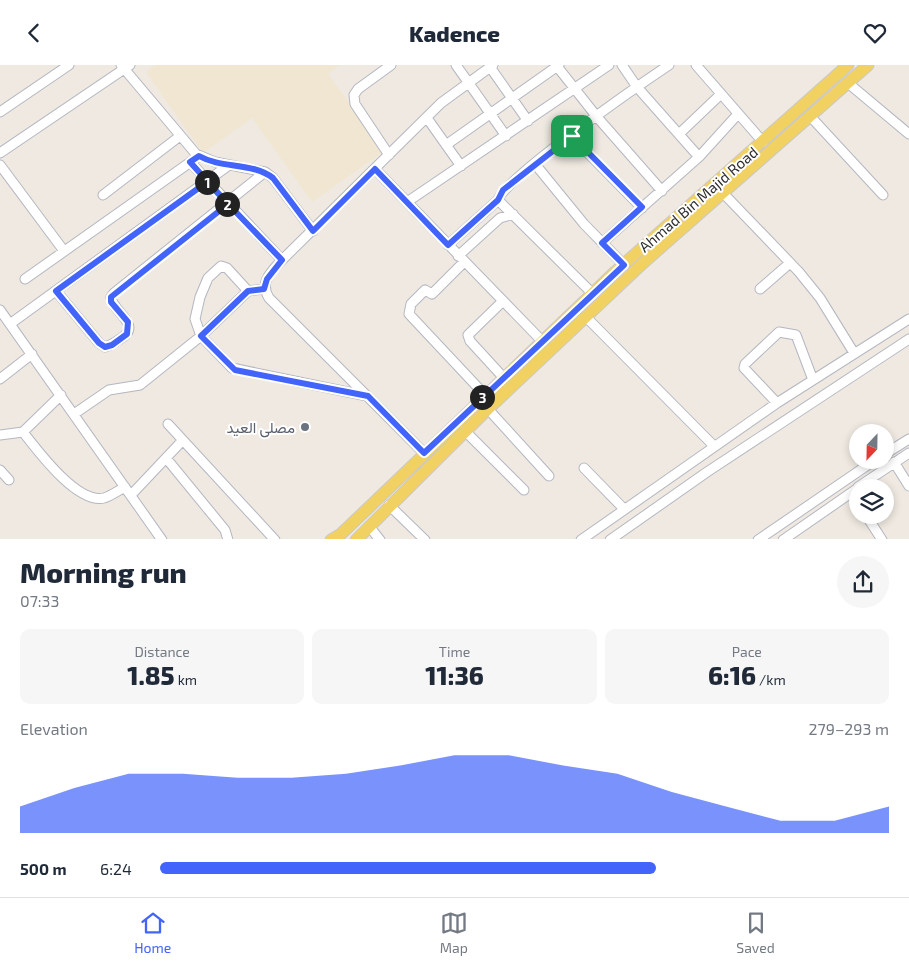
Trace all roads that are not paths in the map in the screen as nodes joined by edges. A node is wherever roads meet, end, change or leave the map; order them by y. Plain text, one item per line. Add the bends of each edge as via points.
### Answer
1 (70, 65) edge
2 (391, 65) edge
3 (456, 65) edge
4 (557, 65) edge
5 (609, 65) edge
6 (622, 65) edge
7 (670, 65) edge
8 (696, 65) edge
9 (868, 65) edge
10 (125, 66) edge
11 (491, 66) edge
12 (840, 67) edge
13 (469, 81) junction
14 (848, 83) junction
15 (637, 87) junction
16 (575, 89) junction
17 (721, 94) junction
18 (512, 99) junction
19 (0, 112) edge
20 (491, 114) junction
21 (738, 114) junction
22 (810, 116) junction
23 (597, 117) junction
24 (427, 118) junction
25 (528, 121) junction
26 (679, 134) junction
27 (909, 134) edge
28 (180, 136) junction
29 (506, 136) junction
30 (572, 136) junction
31 (763, 143) junction
32 (446, 145) junction
33 (0, 153) edge
34 (390, 155) junction
35 (199, 156) junction
36 (699, 157) junction
37 (190, 162) junction
38 (535, 164) junction
39 (0, 165) edge
40 (229, 165) junction
41 (461, 166) junction
42 (375, 169) junction
43 (265, 172) junction
44 (207, 182) junction
45 (662, 191) junction
46 (723, 193) junction
47 (103, 195) dead end
48 (882, 195) dead end
49 (498, 200) junction
50 (407, 202) junction
51 (228, 204) junction
52 (642, 207) junction
53 (512, 214) junction
54 (313, 231) junction
55 (602, 243) junction
56 (448, 245) junction
57 (64, 251) junction
58 (461, 259) junction
59 (282, 260) junction
60 (790, 263) junction
61 (624, 265) junction
62 (25, 279) dead end
63 (264, 289) junction
64 (760, 289) dead end
65 (56, 291) junction
66 (248, 291) junction
67 (593, 294) junction
68 (503, 301) junction
69 (0, 310) edge
70 (586, 317) junction
71 (909, 319) edge
72 (10, 324) junction
73 (201, 336) junction
74 (909, 339) edge
75 (543, 342) junction
76 (854, 353) junction
77 (32, 354) junction
78 (503, 377) junction
79 (0, 379) edge
80 (813, 380) junction
81 (61, 395) junction
82 (484, 395) junction
83 (368, 396) junction
84 (777, 403) junction
85 (488, 409) junction
86 (74, 414) junction
87 (168, 424) dead end
88 (465, 431) junction
89 (23, 432) junction
90 (0, 435) edge
91 (909, 439) edge
92 (182, 441) junction
93 (714, 447) junction
94 (894, 448) edge
95 (424, 453) junction
96 (909, 453) edge
97 (166, 458) junction
98 (894, 463) joint
99 (584, 468) dead end
100 (862, 469) edge
101 (885, 469) edge
102 (0, 470) edge
103 (549, 476) dead end
104 (871, 479) edge
105 (9, 480) dead end
106 (909, 485) edge
107 (125, 487) junction
108 (524, 490) dead end
109 (849, 494) edge
110 (131, 495) junction
111 (389, 505) junction
112 (624, 509) junction
113 (872, 524) edge
114 (369, 526) junction
115 (162, 539) edge
116 (228, 539) edge
117 (275, 539) edge
118 (331, 539) edge
119 (356, 539) edge
120 (380, 539) edge
121 (424, 539) edge
122 (581, 539) edge
123 (610, 539) edge
124 (758, 539) edge
125 (784, 539) edge
126 (882, 539) edge

1 - 19 street
2 - 34 street via 354,95 355,104
3 - 13 street
4 - 16 street
4 - 18 street
5 - 16 street
6 - 15 street
7 - 15 street
8 - 17 street
9 - 14 main road, Ahmad Bin Majid Road
10 - 28 street
10 - 33 street
11 - 13 street
11 - 18 street
12 - 31 main road, Ahmad Bin Majid Road
13 - 20 street
13 - 24 street
14 - 22 main road, Ahmad Bin Majid Road
14 - 27 street
15 - 23 street
15 - 26 street
16 - 23 street
16 - 25 street
17 - 21 street
17 - 26 street
18 - 20 street
18 - 25 street
20 - 29 street
20 - 32 street
21 - 31 street
21 - 36 street
22 - 46 main road, Ahmad Bin Majid Road
22 - 48 street
23 - 30 street
23 - 45 street
24 - 32 street
24 - 34 street
25 - 29 street
26 - 36 street
28 - 35 street
28 - 47 street
29 - 41 street
30 - 38 street
30 - 52 street
31 - 61 main road, Ahmad Bin Majid Road
32 - 41 street
34 - 42 street
35 - 37 street
35 - 40 street
36 - 45 street
37 - 44 street
37 - 57 street
38 - 49 street via 503,190
38 - 55 street
39 - 57 street
40 - 43 street
40 - 44 street
41 - 50 street
42 - 50 street
42 - 54 street
43 - 51 street
43 - 54 street
44 - 51 street
44 - 65 street
45 - 52 street
46 - 60 street
46 - 70 main road, Ahmad Bin Majid Road
49 - 53 street
49 - 56 street
50 - 56 street
51 - 59 street
51 - 65 street via 111,297 111,302 130,328 112,345 105,347 99,343
52 - 55 street
53 - 58 street via 500,219
53 - 67 street
54 - 59 street
55 - 61 street
56 - 58 street
57 - 62 street
58 - 68 street
58 - 82 street via 432,294 425,290 411,304 409,314
59 - 63 street via 267,279
60 - 64 street
60 - 76 street via 820,298
61 - 67 main road, Ahmad Bin Majid Road
63 - 66 street
63 - 83 street via 269,298
65 - 72 street
66 - 73 street
66 - 73 street via 228,268 218,268 208,278 196,309 194,319
67 - 75 main road, Ahmad Bin Majid Road
68 - 75 street
68 - 78 street via 468,335
69 - 72 street
70 - 85 main road, Ahmad Bin Majid Road
70 - 93 street
71 - 76 street
72 - 77 street
73 - 83 street via 235,370
73 - 86 street via 140,385 109,390
74 - 123 street
75 - 78 main road, Ahmad Bin Majid Road
76 - 80 street
77 - 79 street
77 - 81 street
78 - 82 main road, Ahmad Bin Majid Road
80 - 84 street
80 - 84 street via 796,335 780,332 744,368
81 - 86 street
81 - 89 street
82 - 95 main road, Ahmad Bin Majid Road
83 - 95 street
84 - 93 street
85 - 88 main road, Ahmad Bin Majid Road
85 - 103 street
86 - 107 street
87 - 92 street
88 - 108 street
88 - 111 main road, Ahmad Bin Majid Road
89 - 90 street
89 - 107 street via 76,490 85,495 105,498
91 - 94 street
92 - 97 street
92 - 117 street
93 - 112 street
95 - 118 main road, Ahmad Bin Majid Road via 341,534
96 - 98 street
97 - 110 street
97 - 116 street via 225,530
98 - 106 street
99 - 112 street
100 - 124 street
101 - 104 street
102 - 105 street
107 - 110 street
109 - 125 street
110 - 115 street
111 - 114 main road, Ahmad Bin Majid Road
111 - 121 street
112 - 122 street
113 - 126 street
114 - 119 main road, Ahmad Bin Majid Road
114 - 120 street

